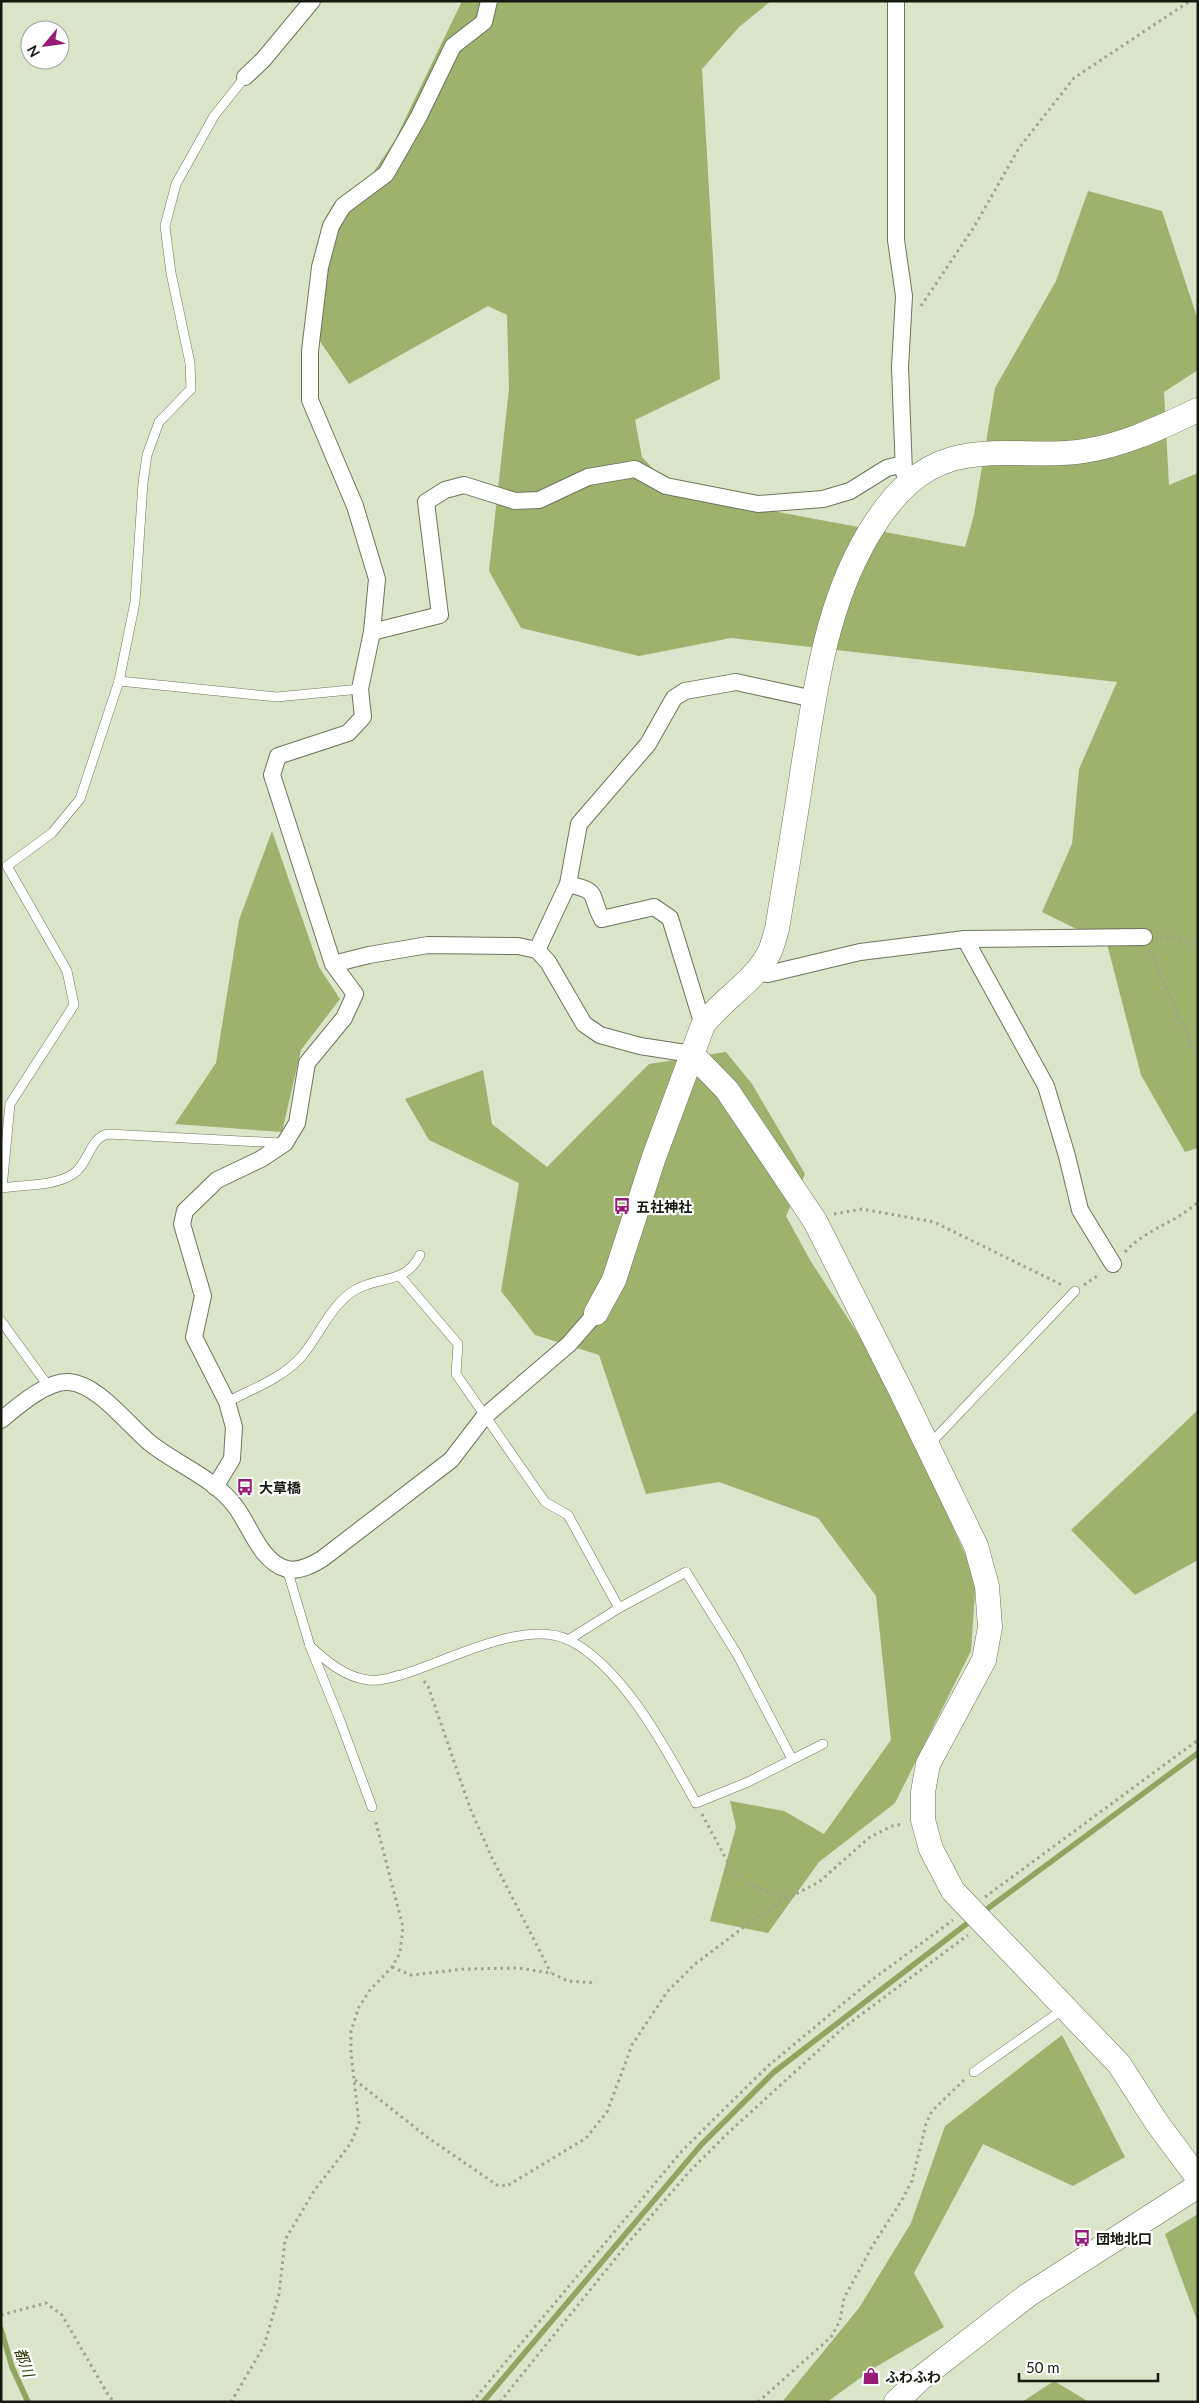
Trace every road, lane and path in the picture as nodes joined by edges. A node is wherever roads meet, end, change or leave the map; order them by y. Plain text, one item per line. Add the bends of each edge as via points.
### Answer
1 (312, 1) edge
2 (489, 1) edge
3 (896, 1) edge
4 (1190, 1) edge
5 (245, 77) joint
6 (903, 321) junction
7 (1198, 410) edge
8 (904, 475) junction
9 (372, 632) junction
10 (119, 681) junction
11 (360, 689) junction
12 (814, 699) junction
13 (568, 884) junction
14 (1144, 937) junction
15 (965, 939) junction
16 (1198, 945) edge
17 (537, 950) junction
18 (333, 964) junction
19 (755, 972) junction
20 (703, 1025) junction
21 (692, 1054) junction
22 (1198, 1058) edge
23 (285, 1144) junction
24 (2, 1188) edge
25 (1198, 1202) edge
26 (815, 1222) junction
27 (420, 1255) dead end
28 (1113, 1264) junction
29 (400, 1276) junction
30 (1075, 1292) junction
31 (596, 1313) joint
32 (1, 1321) edge
33 (49, 1387) junction
34 (226, 1402) junction
35 (484, 1417) junction
36 (1, 1420) edge
37 (928, 1446) junction
38 (215, 1487) junction
39 (287, 1569) junction
40 (619, 1608) junction
41 (568, 1640) junction
42 (310, 1646) junction
43 (416, 1670) junction
44 (1198, 1740) edge
45 (823, 1744) dead end
46 (792, 1759) junction
47 (696, 1803) junction
48 (372, 1807) joint
49 (923, 1820) junction
50 (788, 1898) junction
51 (976, 1916) junction
52 (392, 1967) junction
53 (551, 1973) junction
54 (596, 1983) dead end
55 (1067, 2007) junction
56 (974, 2072) joint
57 (355, 2080) junction
58 (1198, 2178) edge
59 (1198, 2186) edge
60 (1, 2316) edge
61 (114, 2402) edge
62 (231, 2402) edge
63 (472, 2402) edge
64 (500, 2402) edge
65 (758, 2402) edge
66 (896, 2402) edge

1 - 5 street
2 - 9 street via 484,22 454,46 386,174 343,206 331,226 320,267 310,351 310,400 355,506 377,579
3 - 6 street via 896,240 904,296
4 - 6 path via 1074,78 1019,148 974,227 916,313
5 - 10 lane via 214,116 176,184 165,226 171,274 190,363 191,389 159,422 147,455 135,602
6 - 8 street via 900,367
7 - 8 street via 1139,437 1083,452 972,454 951,459 918,474
8 - 9 street via 888,468 850,491 823,499 758,504 666,486 635,469 588,477 539,500 515,501 464,485 445,490 426,502 440,615
8 - 12 street via 860,545 843,582 827,630
9 - 11 street
10 - 11 lane via 278,697
10 - 24 lane via 80,799 52,833 7,866 67,971 74,1005 10,1104
11 - 18 street via 363,717 348,733 278,756 272,775
12 - 13 street via 736,682 685,691 674,698 648,744 579,824
12 - 19 street via 777,928 769,952
13 - 17 street
13 - 20 street via 593,893 602,919 654,907 670,918
14 - 15 street
14 - 16 path via 1176,937
14 - 22 path
15 - 19 street via 860,952 768,974
15 - 28 street via 1046,1086 1080,1210
17 - 18 street via 518,946 428,945
17 - 21 street via 548,962 584,1024 600,1035 640,1046
18 - 23 street via 355,994 344,1018 307,1063 297,1123
19 - 20 street
20 - 21 street
21 - 26 street via 726,1090
21 - 31 street via 614,1280
23 - 24 lane via 108,1134 100,1136 94,1143 84,1165 59,1181
23 - 34 street via 217,1180 185,1211 182,1224 203,1296 194,1337
25 - 28 path via 1184,1215 1138,1238
26 - 30 path via 830,1215 862,1209 934,1222
26 - 37 street
27 - 29 lane via 414,1267
28 - 30 path
29 - 34 lane via 355,1290 344,1299 294,1363 282,1373
29 - 35 lane via 458,1344 456,1374
30 - 37 lane
31 - 35 street via 569,1344
32 - 33 lane
33 - 36 street
33 - 38 street via 69,1382 94,1392 150,1443
34 - 38 street via 234,1427 235,1444 232,1459
35 - 39 street via 451,1460 322,1559 300,1569
35 - 40 lane via 545,1502 568,1515
37 - 49 street via 976,1546 987,1586 990,1627 984,1660 928,1764
38 - 39 street via 234,1505 266,1555
39 - 42 lane
40 - 41 lane
40 - 46 lane via 686,1572 737,1654
41 - 43 lane via 525,1634 469,1649
41 - 47 lane via 584,1650 620,1684 669,1753
42 - 43 lane via 339,1669 369,1680 387,1679
42 - 48 lane
43 - 53 path via 428,1686 470,1808 492,1858
44 - 51 path
45 - 46 lane
46 - 47 lane via 748,1782
47 - 50 path via 733,1872 750,1885
48 - 52 path via 403,1927 400,1953
49 - 50 path via 892,1826 870,1837 818,1882
49 - 51 street via 931,1849 953,1891
50 - 57 path via 695,1964 667,1992 632,2045 607,2112 586,2138 507,2186 497,2185 427,2137
51 - 55 street
51 - 63 path via 869,1982 768,2066 682,2151
51 - 64 path via 843,2028 690,2171
52 - 53 path via 411,1975 474,1968 518,1968
52 - 57 path via 359,2007 352,2031
53 - 54 path via 568,1982
55 - 56 lane
55 - 58 street via 1119,2064
56 - 65 path via 932,2110 912,2181 844,2298 840,2321 831,2338
57 - 62 path via 359,2123 351,2143 314,2191 285,2240 279,2294 264,2346
59 - 66 street via 1028,2295 921,2378
60 - 61 path via 46,2303 62,2315 106,2394

